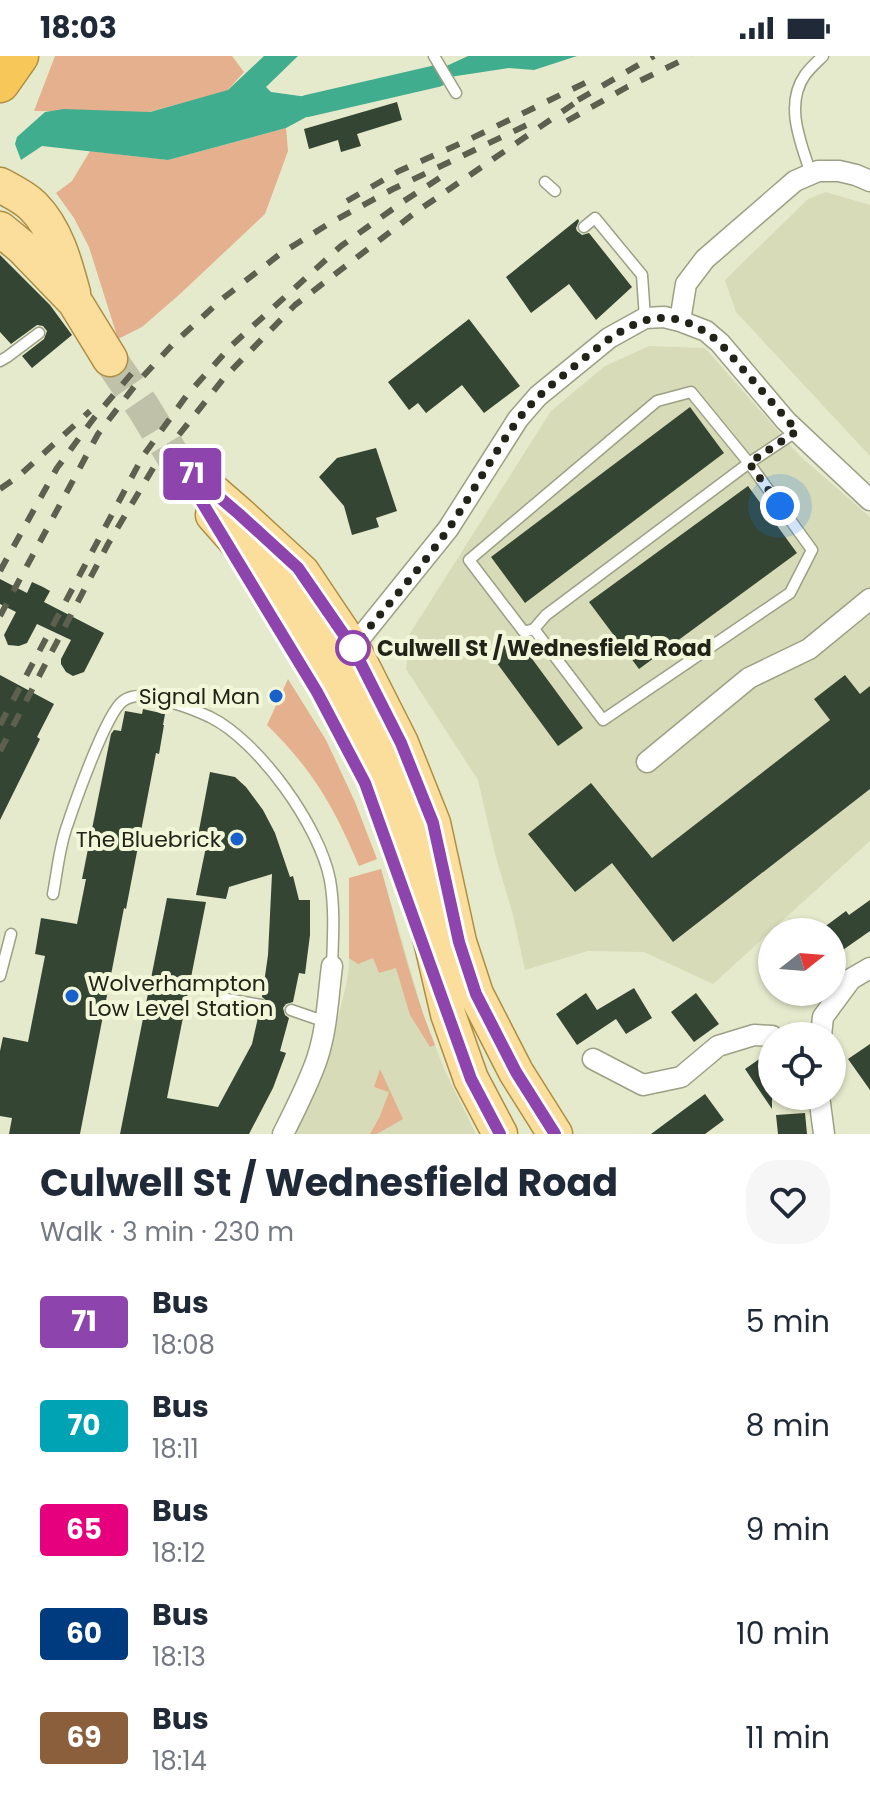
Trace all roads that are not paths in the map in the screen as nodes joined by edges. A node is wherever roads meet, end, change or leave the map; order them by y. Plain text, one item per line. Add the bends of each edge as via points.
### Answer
1 (434, 56) edge
2 (823, 56) edge
3 (456, 93) dead end
4 (811, 174) junction
5 (870, 181) edge
6 (545, 182) dead end
7 (7, 185) edge
8 (555, 191) dead end
9 (584, 227) dead end
10 (0, 229) edge
11 (76, 307) junction
12 (645, 318) junction
13 (680, 321) junction
14 (39, 333) dead end
15 (110, 359) tunnel mouth
16 (0, 361) edge
17 (797, 431) junction
18 (749, 463) junction
19 (199, 492) joint
20 (870, 500) edge
21 (233, 554) dead end
22 (240, 566) dead end
23 (870, 599) edge
24 (534, 629) junction
25 (342, 659) junction
26 (647, 762) dead end
27 (403, 888) dead end
28 (53, 894) dead end
29 (416, 926) dead end
30 (11, 934) dead end
31 (332, 966) joint
32 (870, 968) edge
33 (0, 976) edge
34 (476, 994) junction
35 (221, 998) dead end
36 (261, 1005) dead end
37 (291, 1010) dead end
38 (448, 1014) junction
39 (326, 1022) junction
40 (822, 1022) edge
41 (758, 1035) edge
42 (593, 1059) dead end
43 (821, 1110) edge
44 (283, 1134) edge
45 (500, 1134) edge
46 (530, 1134) edge
47 (555, 1134) edge
48 (824, 1134) edge

1 - 3 lane
2 - 4 lane via 804,76 796,98 795,121
4 - 5 street via 839,171
4 - 13 street via 795,181 705,259 686,284
6 - 8 lane
7 - 11 main road via 32,205 54,237
9 - 12 lane via 595,218 642,275
10 - 11 main road
11 - 15 main road
12 - 13 street
12 - 25 street via 609,338 538,396 448,529
13 - 17 street via 720,343
14 - 16 lane
17 - 18 lane
17 - 20 street
18 - 24 lane
18 - 24 lane via 691,392 657,401 469,560 524,632
18 - 24 lane via 812,550 790,593 603,720
19 - 21 lane
19 - 25 main road via 239,514 298,568
22 - 27 lane via 365,783
23 - 26 street via 809,649 749,678
25 - 34 main road via 401,743 433,823
25 - 38 main road via 357,714 387,779 412,859
28 - 31 lane via 66,831 105,727 124,700 149,697 212,718 276,775 318,844 330,879
29 - 38 lane
30 - 33 lane
31 - 39 street
32 - 40 street via 851,979
34 - 46 main road via 485,1043
34 - 47 main road
35 - 36 lane
37 - 39 lane
38 - 45 main road via 471,1079
39 - 44 street via 317,1059
41 - 42 street via 718,1046 681,1077 643,1085
43 - 48 street

